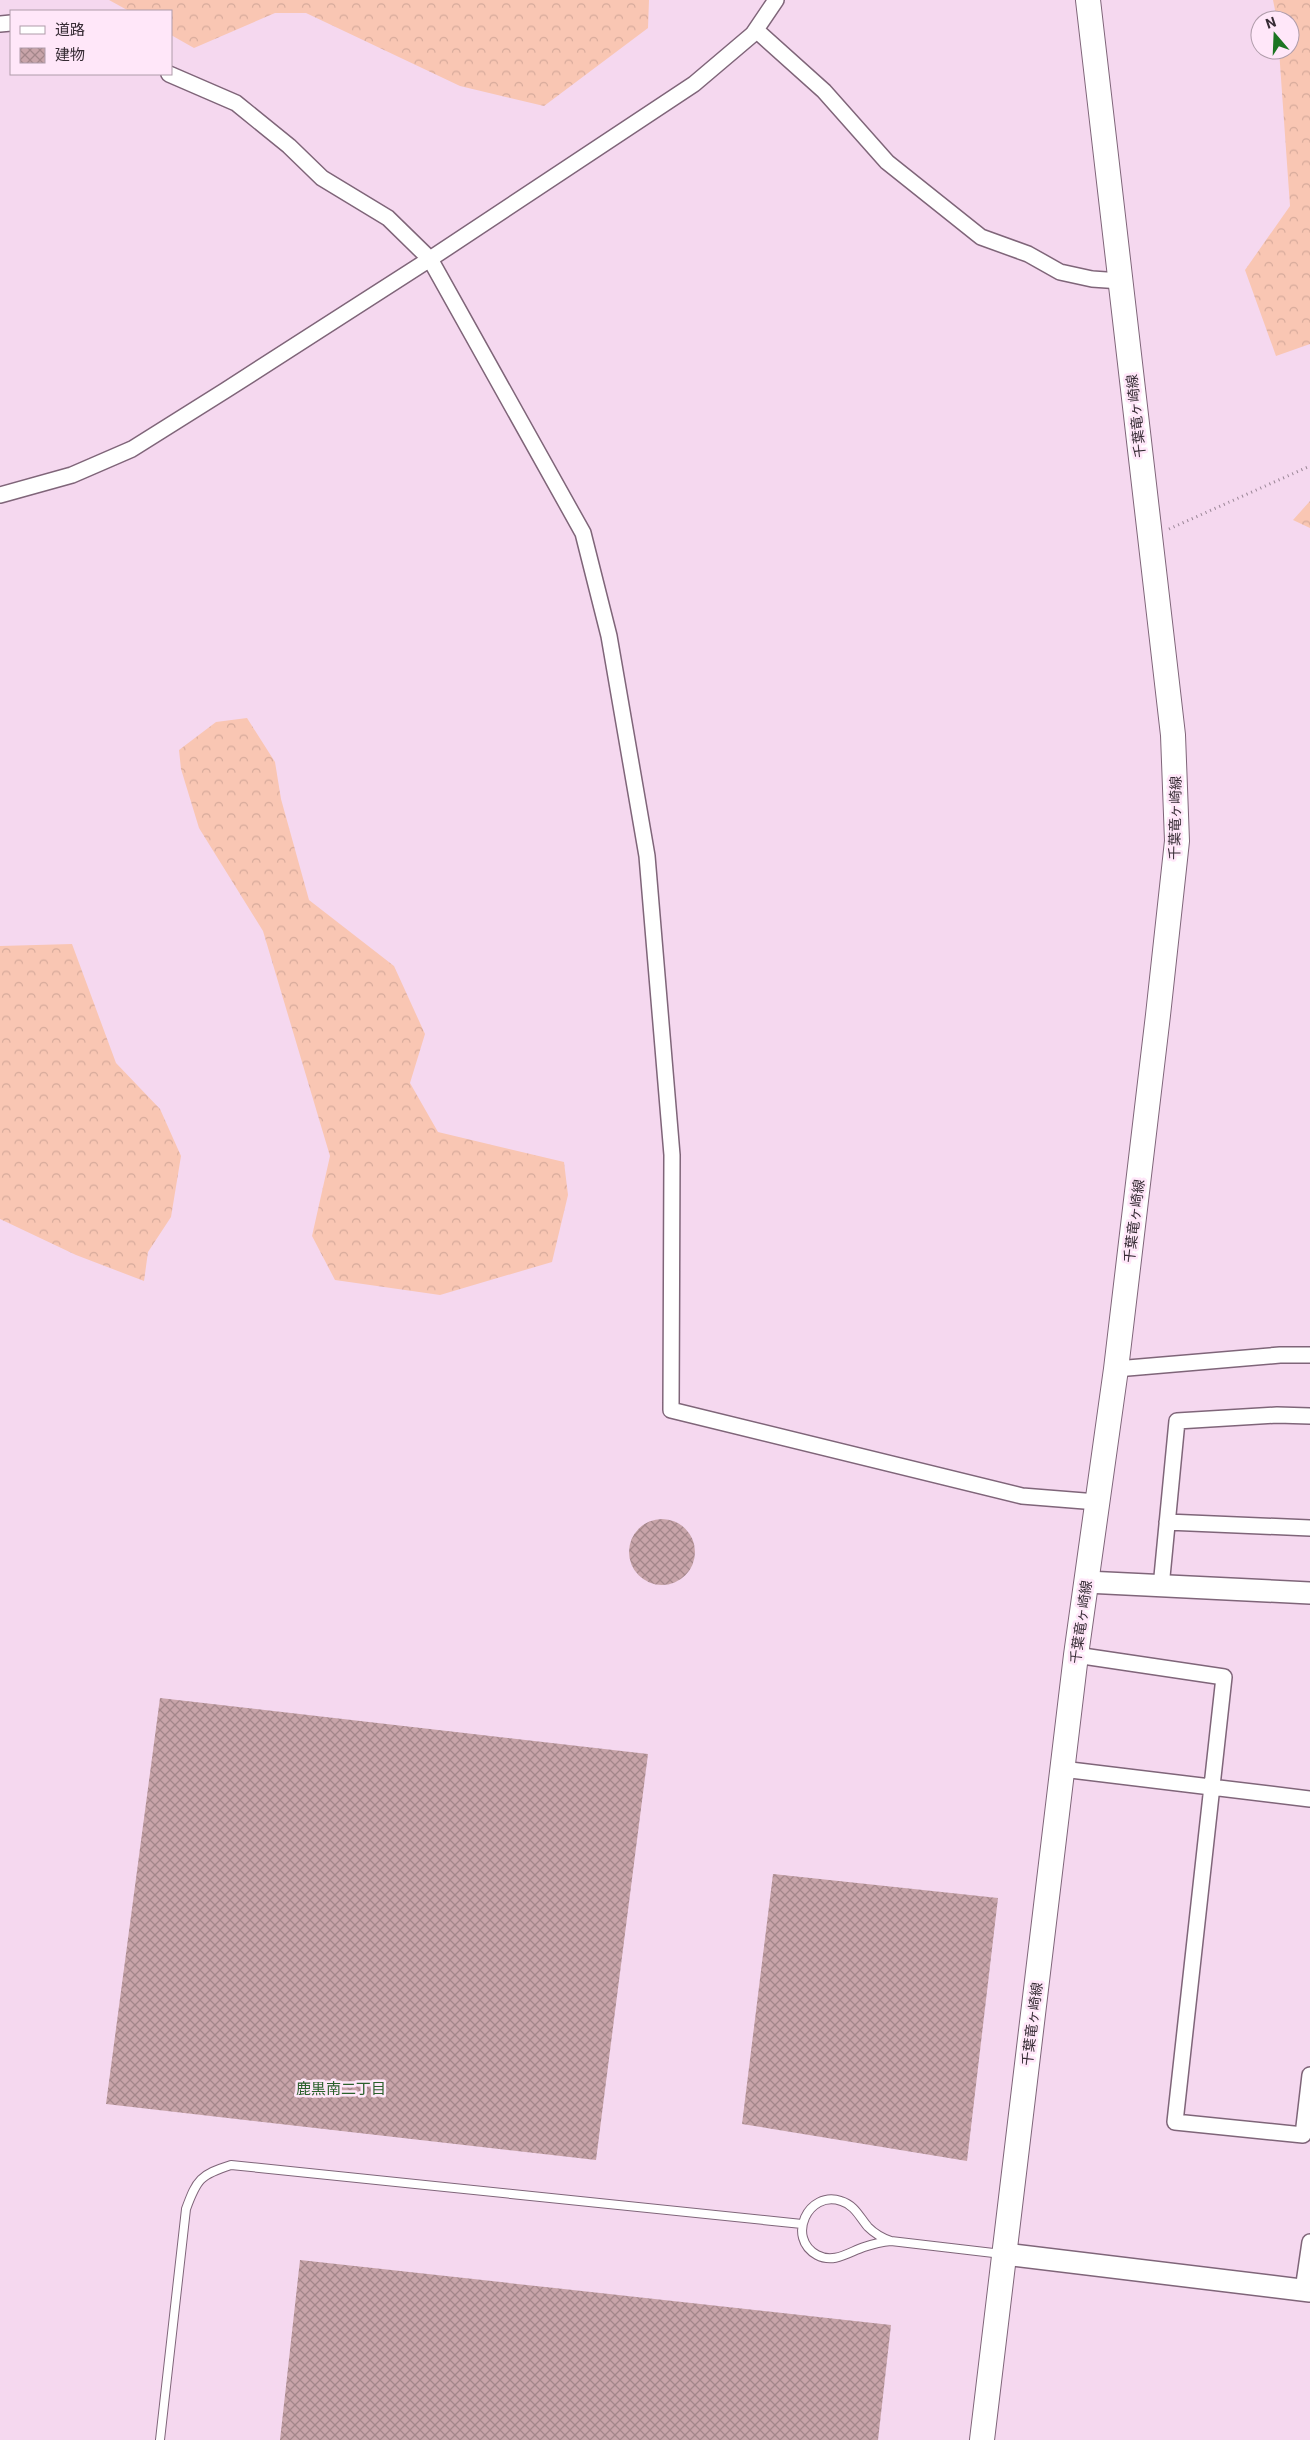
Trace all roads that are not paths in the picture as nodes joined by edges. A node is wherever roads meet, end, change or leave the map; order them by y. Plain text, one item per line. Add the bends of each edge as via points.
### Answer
1 (776, 0) edge
2 (1088, 0) edge
3 (756, 30) junction
4 (171, 75) edge
5 (430, 259) junction
6 (1121, 281) junction
7 (0, 495) edge
8 (1310, 1355) edge
9 (1116, 1369) junction
10 (1310, 1416) edge
11 (1097, 1502) junction
12 (1167, 1522) junction
13 (1310, 1528) edge
14 (1086, 1582) junction
15 (1161, 1587) junction
16 (1310, 1594) edge
17 (1076, 1654) junction
18 (1062, 1769) junction
19 (1212, 1787) junction
20 (1310, 1799) edge
21 (1310, 2075) edge
22 (802, 2224) junction
23 (891, 2242) junction
24 (1310, 2242) edge
25 (1004, 2254) junction
26 (1306, 2290) edge
27 (160, 2440) edge
28 (982, 2440) edge

1 - 3 street
2 - 6 main road, 千葉竜ヶ崎線
3 - 5 street via 694,84
3 - 6 street via 824,90 887,162 981,237 1028,254 1060,272
4 - 5 street via 236,102 322,178 388,218
5 - 7 street via 132,449 72,475
5 - 11 street via 583,533 609,636 647,856 672,1154 671,1410 1022,1496
6 - 9 main road, 千葉竜ヶ崎線 via 1173,735 1177,841
8 - 9 street
9 - 11 main road, 千葉竜ヶ崎線
10 - 12 street via 1177,1421
11 - 14 main road, 千葉竜ヶ崎線
12 - 13 street
12 - 15 street
14 - 15 street
14 - 17 main road, 千葉竜ヶ崎線
15 - 16 street
17 - 18 main road, 千葉竜ヶ崎線
17 - 19 street via 1224,1677
18 - 19 street
18 - 25 main road, 千葉竜ヶ崎線
19 - 20 street
19 - 21 street via 1175,2122 1303,2135
22 - 23 lane via 809,2249 824,2258 842,2257 876,2243
22 - 23 lane via 810,2208 835,2199 851,2206 878,2236
22 - 27 lane via 231,2165 207,2173 194,2187 186,2209
23 - 25 lane
24 - 26 street
25 - 26 street
25 - 28 main road, 千葉竜ヶ崎線

